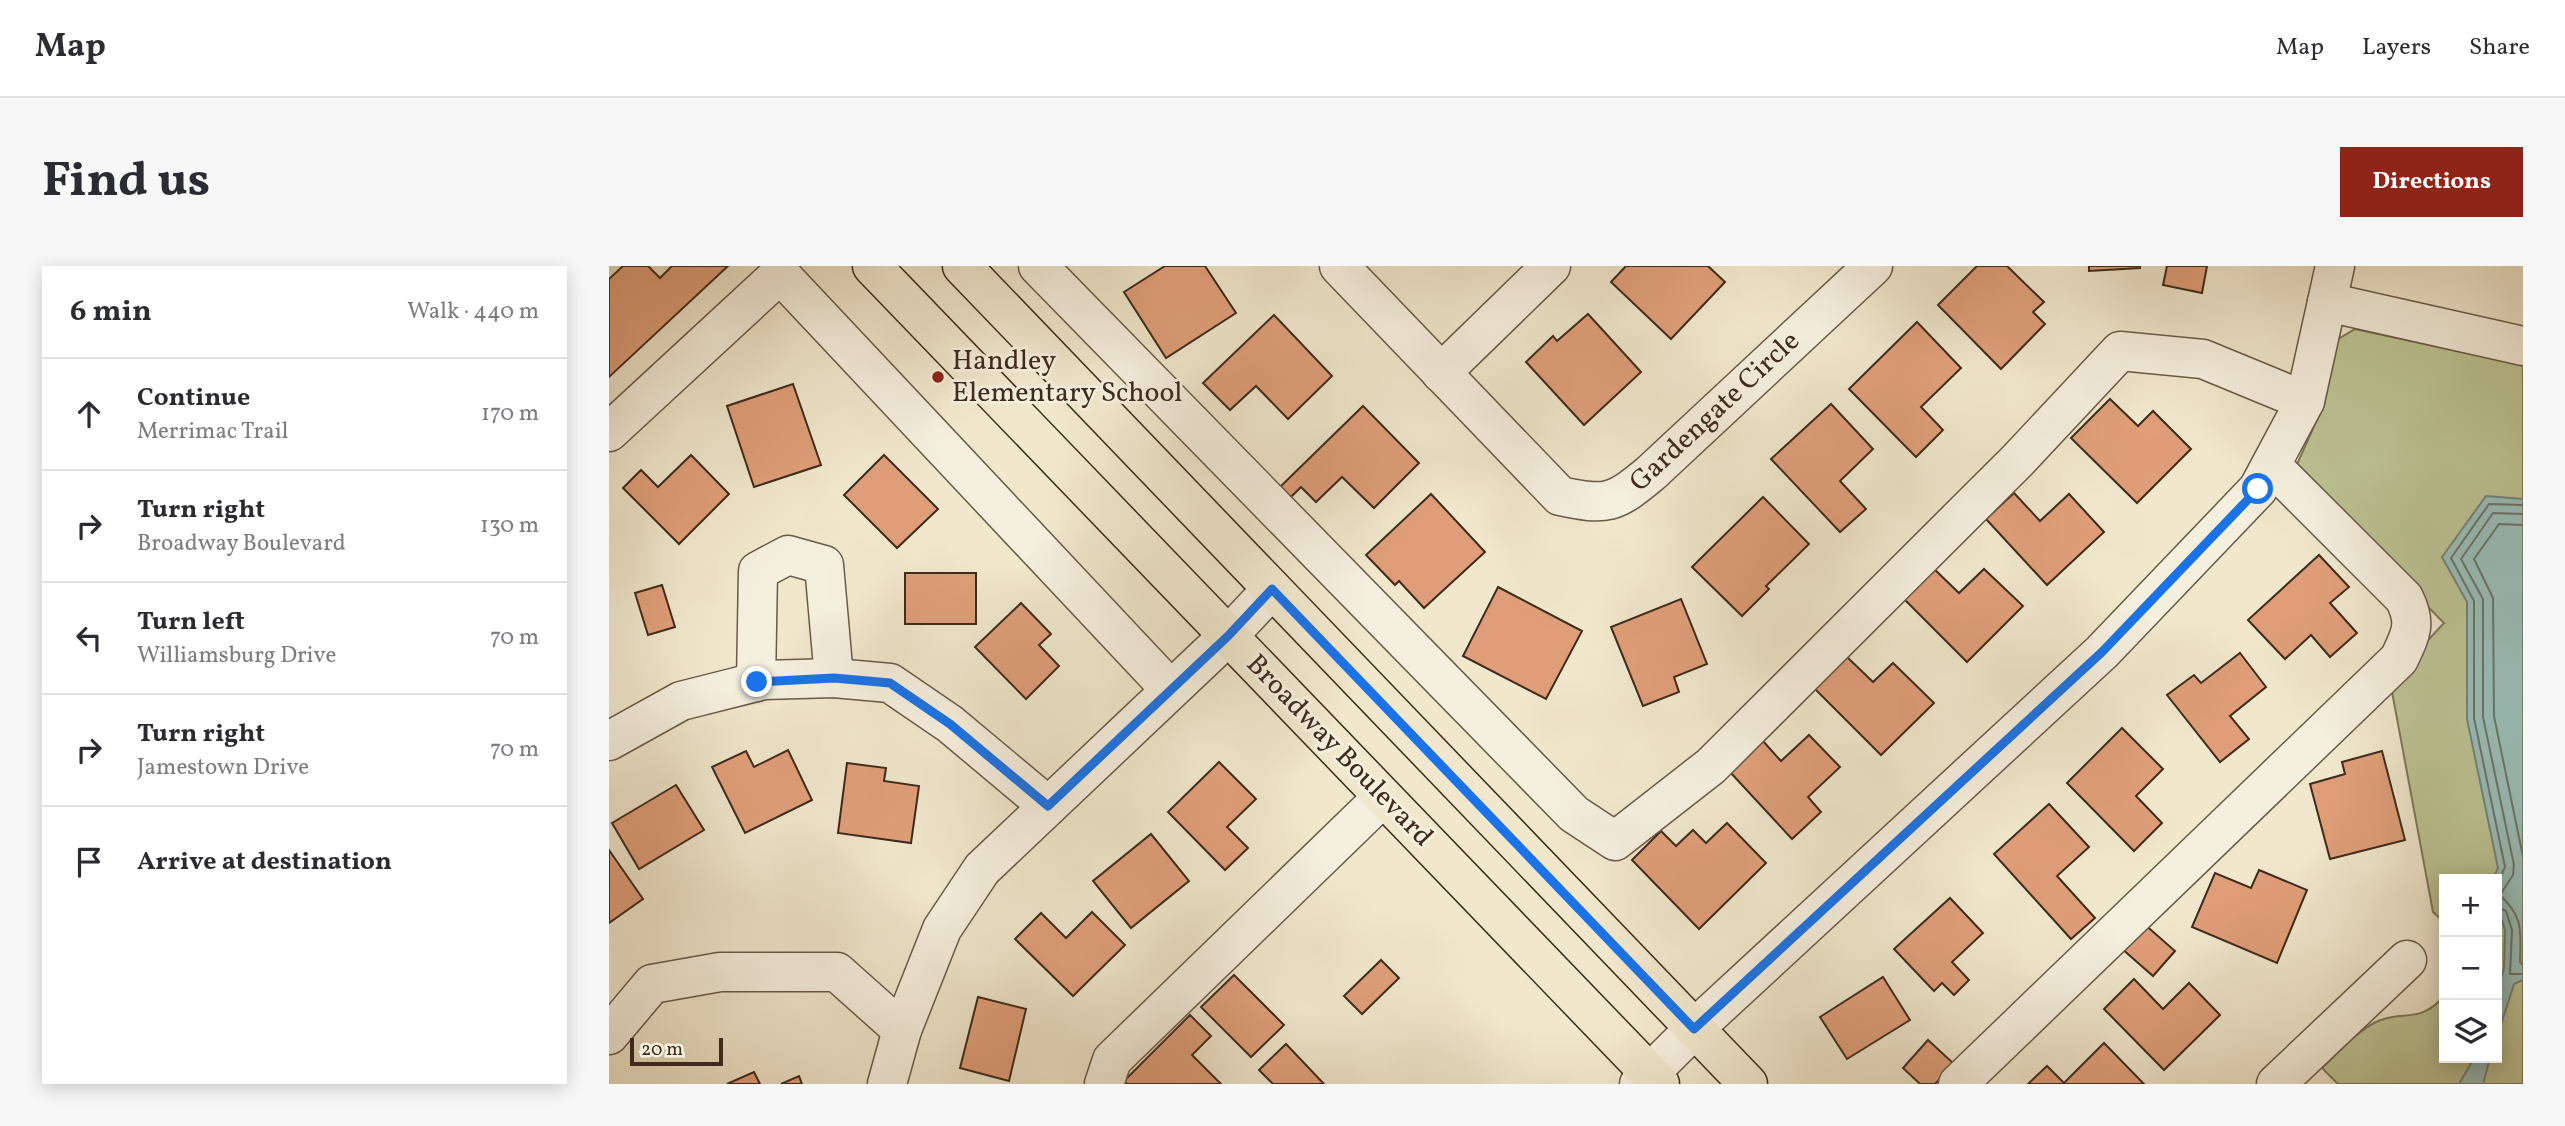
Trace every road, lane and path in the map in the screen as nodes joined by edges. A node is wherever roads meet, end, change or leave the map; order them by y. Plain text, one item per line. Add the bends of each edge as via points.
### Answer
1 (872, 266) edge
2 (963, 266) edge
3 (1038, 266) edge
4 (1339, 266) edge
5 (1551, 266) edge
6 (1873, 266) edge
7 (2331, 284) edge
8 (2523, 346) edge
9 (1441, 373) junction
10 (2305, 401) junction
11 (609, 432) edge
12 (2272, 466) junction
13 (1272, 589) junction
14 (1228, 636) junction
15 (834, 678) junction
16 (757, 682) junction
17 (1170, 689) junction
18 (609, 741) edge
19 (1382, 798) junction
20 (1048, 806) junction
21 (2407, 960) dead end
22 (1694, 1029) junction
23 (902, 1031) junction
24 (609, 1035) edge
25 (1650, 1080) edge
26 (887, 1084) edge
27 (1104, 1084) edge
28 (1748, 1084) edge
29 (1958, 1084) edge
30 (2276, 1084) edge

1 - 14 main road, Broadway Boulevard
2 - 13 main road
3 - 10 street via 1574,814 1615,841 1711,766 2018,460 2120,351 2203,359
4 - 9 street, Gardengate Circle
5 - 9 street
6 - 9 street, Gardengate Circle via 1621,498 1592,503 1560,496
7 - 8 street
7 - 10 street
10 - 12 street
11 - 17 street via 780,274
12 - 22 street via 2258,489 2102,652
12 - 29 street via 2404,598 2413,615 2410,636 2399,659
13 - 14 street
13 - 22 main road
14 - 17 street
14 - 19 main road, Broadway Boulevard
15 - 16 street
15 - 16 street via 824,565 788,555 758,571
15 - 20 street via 890,683 950,724
16 - 18 street via 681,701
17 - 20 street
19 - 25 main road, Broadway Boulevard
19 - 27 street via 1112,1060
20 - 23 street via 982,869 942,929
21 - 30 street
22 - 25 street
22 - 28 main road
23 - 24 street via 837,972 720,972 652,985
23 - 26 street

